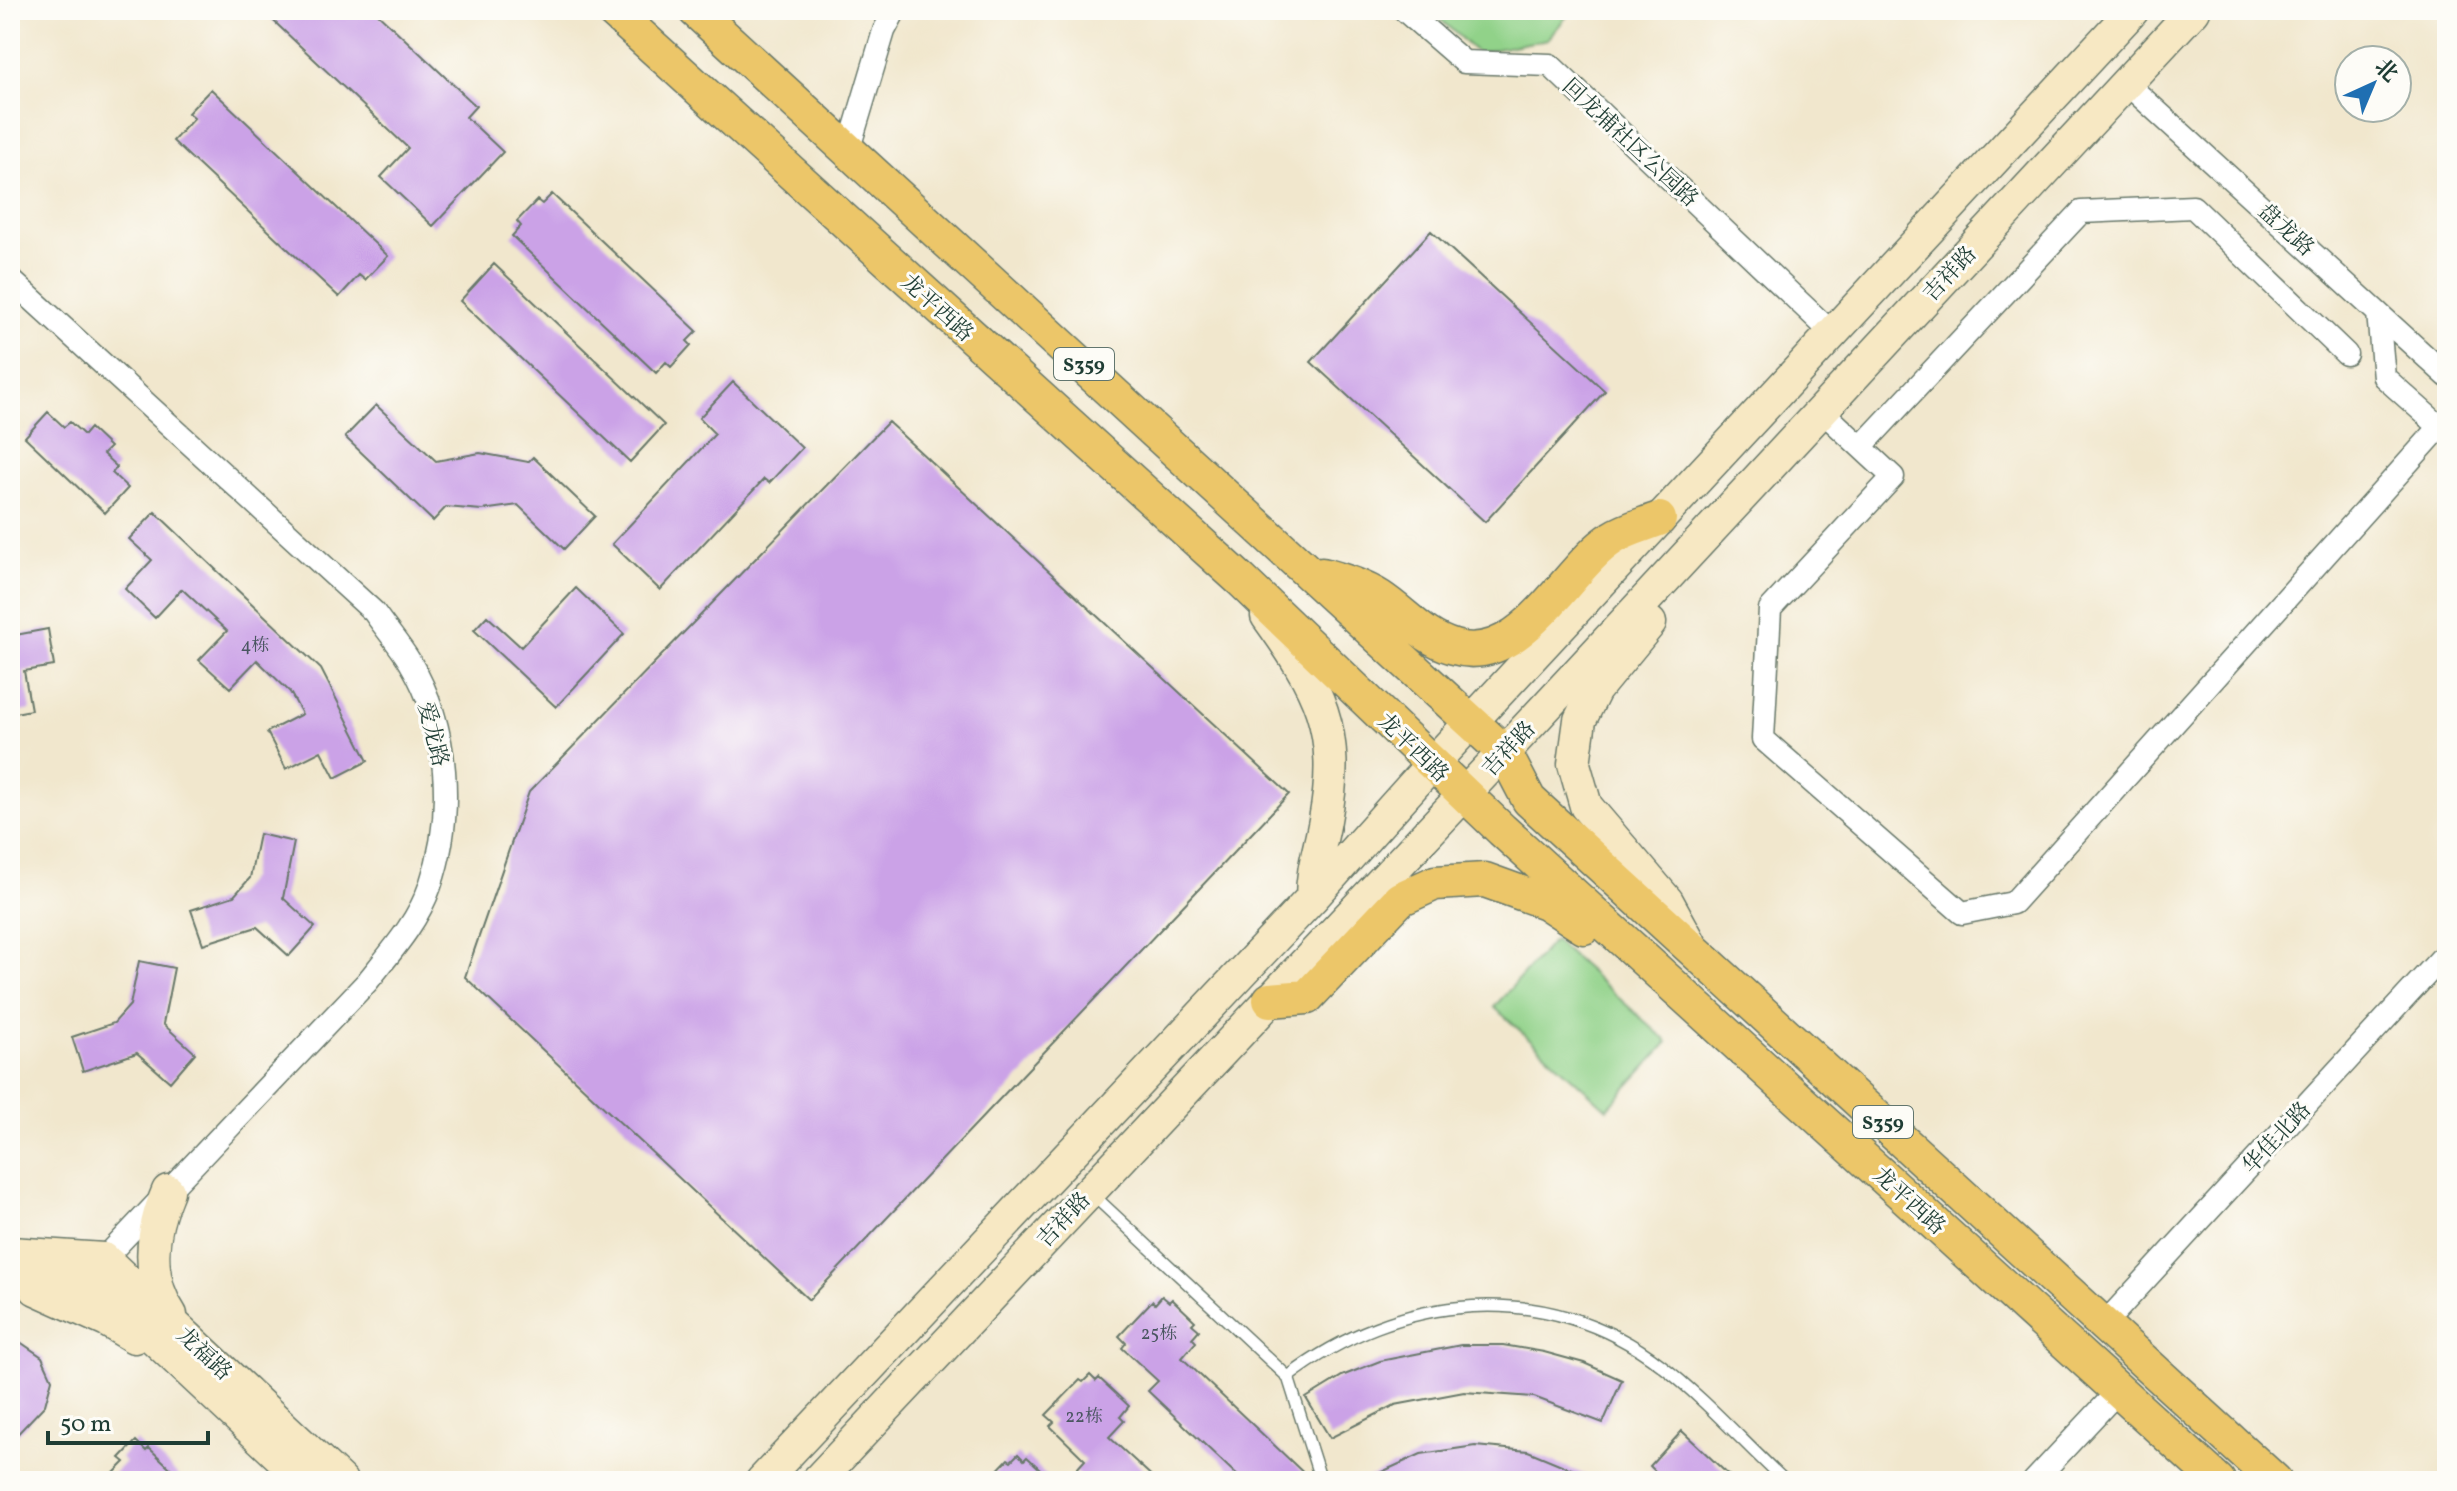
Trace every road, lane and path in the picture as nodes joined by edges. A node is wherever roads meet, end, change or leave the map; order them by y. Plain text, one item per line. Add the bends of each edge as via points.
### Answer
1 (612, 10) edge
2 (695, 10) edge
3 (895, 10) edge
4 (1404, 10) edge
5 (2133, 10) edge
6 (2194, 10) edge
7 (2126, 83) junction
8 (849, 148) junction
9 (10, 279) edge
10 (2378, 313) junction
11 (1832, 333) junction
12 (2346, 354) dead end
13 (2447, 376) edge
14 (1822, 411) junction
15 (1861, 447) junction
16 (1659, 519) junction
17 (1693, 549) junction
18 (1309, 571) junction
19 (1241, 580) junction
20 (1471, 721) junction
21 (1504, 752) junction
22 (1432, 764) junction
23 (1465, 794) junction
24 (1312, 898) junction
25 (1693, 950) junction
26 (2447, 952) edge
27 (1672, 985) junction
28 (1270, 1000) junction
29 (168, 1191) junction
30 (1089, 1192) junction
31 (10, 1253) edge
32 (100, 1271) junction
33 (10, 1279) edge
34 (2105, 1323) junction
35 (185, 1334) junction
36 (1288, 1377) junction
37 (202, 1384) junction
38 (2119, 1390) junction
39 (306, 1481) edge
40 (341, 1481) edge
41 (762, 1481) edge
42 (817, 1481) edge
43 (1321, 1481) edge
44 (1785, 1481) edge
45 (2034, 1481) edge
46 (2218, 1481) edge
47 (2275, 1481) edge

1 - 19 main road, 龙平西路 / S359
2 - 8 main road, 龙平西路 / S359
3 - 8 street
4 - 11 street, 回龙埔社区公园路 via 1464,62 1550,65
5 - 11 main road, 吉祥路
6 - 7 main road, 吉祥路
7 - 10 street, 盘龙路
7 - 14 main road, 吉祥路
8 - 18 main road, 龙平西路 / S359
9 - 29 street, 爱龙路 via 374,612 410,662 432,710 446,769 430,886 404,935 367,982
10 - 13 street, 盘龙路
10 - 15 street via 2384,377 2440,427 2013,903 1962,913 1763,739 1770,609 1893,477
11 - 16 main road, 吉祥路
12 - 15 street via 2193,207 2081,212
14 - 15 street
14 - 17 main road, 吉祥路
16 - 18 main road via 1612,538 1528,625 1484,647 1457,648 1418,630 1377,596 1348,581
16 - 20 main road, 吉祥路
17 - 21 main road, 吉祥路
17 - 25 main road via 1674,593 1595,690 1580,720 1574,764 1586,806 1667,901
18 - 20 main road, 龙平西路 / S359
19 - 22 main road, 龙平西路 / S359
19 - 24 main road via 1307,678 1328,725 1332,769 1312,866
20 - 21 main road, 龙平西路 / S359
20 - 22 main road, 吉祥路
21 - 23 main road, 吉祥路
21 - 25 main road, 龙平西路 / S359 via 1529,800
22 - 23 main road, 龙平西路 / S359
22 - 24 main road, 吉祥路
23 - 27 main road, 龙平西路 / S359
23 - 28 main road, 吉祥路
24 - 41 main road, 吉祥路
25 - 34 main road, 龙平西路 / S359
26 - 34 street, 华佳北路
27 - 28 main road via 1546,902 1485,880 1435,883 1400,899 1307,997
27 - 38 main road, 龙平西路 / S359
28 - 30 main road, 吉祥路
29 - 32 street, 爱龙路
29 - 35 main road via 156,1221 155,1277 165,1306
30 - 36 lane
30 - 42 main road, 吉祥路
31 - 32 main road
32 - 33 main road
32 - 35 main road, 龙福路
32 - 37 main road, 龙福路
33 - 37 main road via 107,1321
34 - 47 main road, 龙平西路 / S359
35 - 40 main road, 龙福路
36 - 43 lane
36 - 44 lane via 1351,1336 1424,1311 1484,1306 1547,1313 1607,1333 1661,1365
37 - 39 main road, 龙福路
38 - 45 street
38 - 46 main road, 龙平西路 / S359

